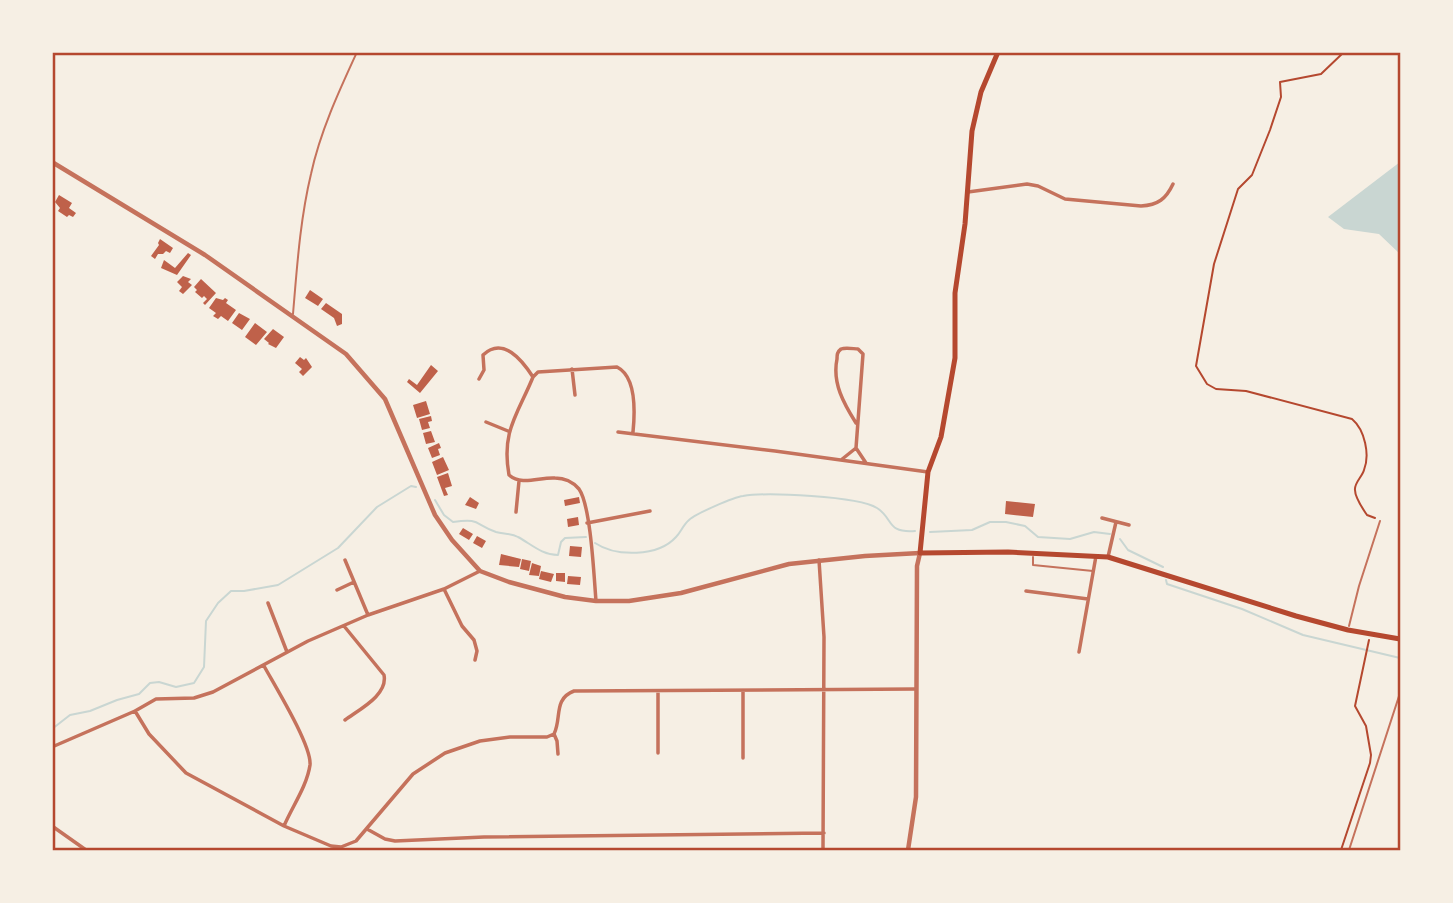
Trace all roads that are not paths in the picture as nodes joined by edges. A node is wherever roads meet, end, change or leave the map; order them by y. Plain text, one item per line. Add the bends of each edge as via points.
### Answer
1 (357, 52) edge
2 (998, 52) edge
3 (52, 162) edge
4 (1173, 184) dead end
5 (968, 192) junction
6 (293, 315) junction
7 (572, 369) junction
8 (533, 377) junction
9 (479, 379) dead end
10 (575, 395) dead end
11 (486, 422) dead end
12 (856, 423) junction
13 (508, 432) junction
14 (618, 432) dead end
15 (633, 432) junction
16 (856, 448) junction
17 (841, 460) junction
18 (866, 463) junction
19 (928, 472) junction
20 (519, 481) junction
21 (650, 511) dead end
22 (516, 512) dead end
23 (1102, 518) dead end
24 (1380, 520) road end
25 (1116, 522) junction
26 (587, 523) junction
27 (1129, 525) dead end
28 (920, 553) junction
29 (1032, 553) junction
30 (1096, 556) junction
31 (1108, 557) junction
32 (345, 560) dead end
33 (819, 560) junction
34 (480, 571) junction
35 (1094, 571) junction
36 (354, 582) junction
37 (444, 589) junction
38 (337, 590) dead end
39 (1026, 591) dead end
40 (1088, 598) junction
41 (596, 601) junction
42 (268, 603) dead end
43 (368, 615) junction
44 (344, 625) junction
45 (1349, 626) dead end
46 (1401, 639) edge
47 (287, 652) junction
48 (1079, 652) dead end
49 (475, 660) dead end
50 (264, 666) junction
51 (824, 690) junction
52 (917, 690) junction
53 (743, 691) junction
54 (659, 692) junction
55 (1401, 693) edge
56 (135, 711) junction
57 (345, 720) dead end
58 (554, 734) junction
59 (52, 747) edge
60 (658, 753) dead end
61 (558, 754) dead end
62 (743, 758) dead end
63 (52, 826) edge
64 (284, 826) junction
65 (367, 829) junction
66 (824, 833) junction
67 (86, 850) edge
68 (823, 850) edge
69 (908, 850) edge
70 (1349, 850) edge

1 - 6 lane via 311,172
2 - 5 main road via 974,121
3 - 6 street via 184,241
4 - 5 street via 1161,201 1141,206 1065,199 1027,184
5 - 19 main road via 955,293 952,382 941,437
6 - 34 street via 346,354 385,399 435,515
7 - 8 street via 538,372
7 - 10 street
7 - 15 street via 617,367 625,371 634,405
8 - 9 street via 520,359 498,348 483,355
8 - 13 street
11 - 13 street
12 - 12 street via 863,354 847,348 838,354 835,374
12 - 16 street
13 - 20 street via 509,475
14 - 15 street
15 - 17 street
16 - 17 street
16 - 18 street
17 - 18 street
18 - 19 street
19 - 28 main road
20 - 22 street
20 - 26 street via 554,478 572,482 582,494
21 - 26 street
23 - 25 street
24 - 45 lane
25 - 27 street
25 - 31 street
26 - 41 street
28 - 29 main road
28 - 33 street
28 - 52 street
29 - 30 main road
29 - 35 lane via 1033,565
30 - 31 main road
30 - 35 street
31 - 46 main road via 1296,616
32 - 36 street
33 - 41 street via 668,596
33 - 51 street
34 - 37 street
34 - 41 street via 540,592
35 - 40 street
36 - 38 street
36 - 43 street
37 - 43 street
37 - 49 street via 474,640
39 - 40 street
40 - 48 street
42 - 47 street
43 - 44 street
44 - 47 street
44 - 57 street via 386,682 383,691
47 - 50 street
50 - 56 street via 213,692 194,698 156,699
50 - 64 street via 306,744 310,761
51 - 52 street
51 - 53 street
51 - 66 street
52 - 69 street via 916,797
53 - 54 street
53 - 62 street
54 - 58 street via 566,694
54 - 60 street
55 - 70 lane
56 - 59 street
56 - 64 street via 149,734 186,773
58 - 61 street
58 - 65 street via 480,741 445,753 413,774
63 - 67 street
64 - 65 street via 319,843 341,847 356,841
65 - 66 street via 396,841
66 - 68 street

